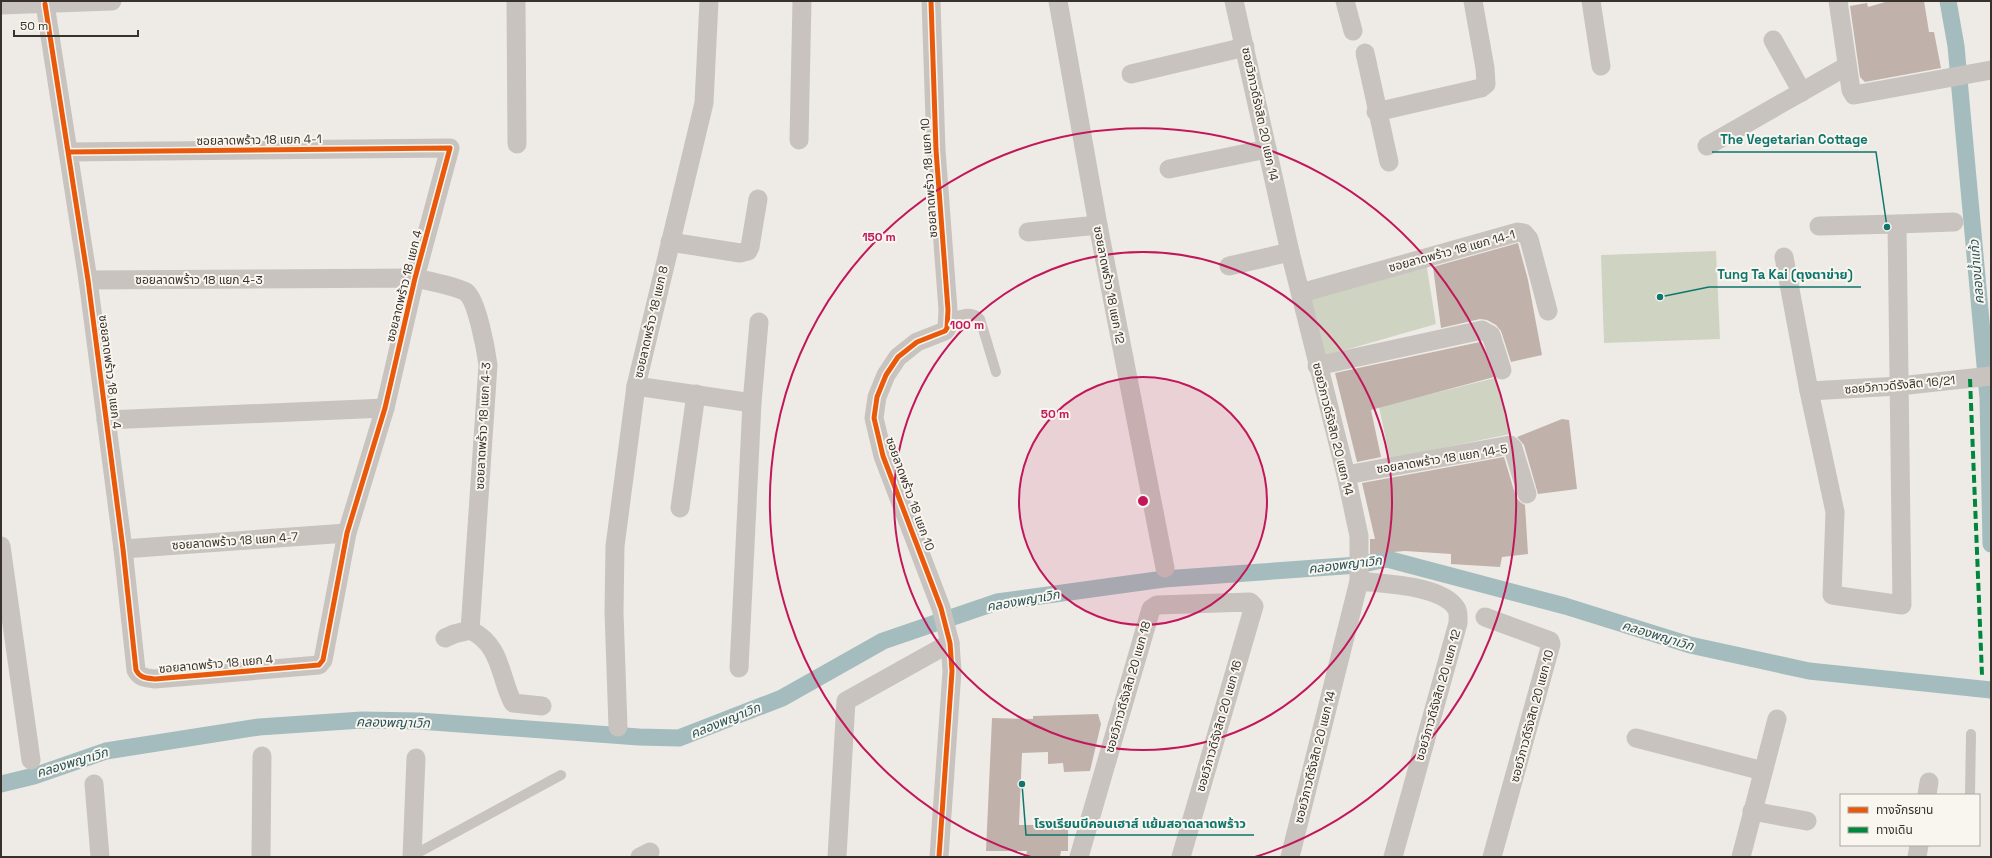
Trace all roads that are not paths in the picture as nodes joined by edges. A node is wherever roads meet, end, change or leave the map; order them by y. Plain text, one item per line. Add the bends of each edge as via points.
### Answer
1 (105, 1) edge
2 (516, 1) edge
3 (709, 1) edge
4 (802, 1) edge
5 (931, 1) edge
6 (1058, 1) edge
7 (1234, 1) edge
8 (1345, 1) edge
9 (1473, 1) edge
10 (1591, 1) edge
11 (1838, 1) edge
12 (45, 4) junction
13 (1, 5) edge
14 (1353, 31) dead end
15 (1773, 40) dead end
16 (1245, 47) junction
17 (1365, 53) dead end
18 (1601, 66) dead end
19 (1847, 66) junction
20 (1991, 70) edge
21 (1131, 74) dead end
22 (1802, 92) junction
23 (1376, 112) junction
24 (800, 140) dead end
25 (517, 144) dead end
26 (1707, 146) dead end
27 (450, 148) joint
28 (1267, 149) junction
29 (68, 152) junction
30 (1388, 162) dead end
31 (1169, 170) dead end
32 (758, 199) dead end
33 (1954, 222) dead end
34 (1897, 224) junction
35 (1098, 225) junction
36 (1819, 226) dead end
37 (1028, 232) dead end
38 (670, 242) junction
39 (1290, 252) junction
40 (1784, 257) dead end
41 (1229, 266) dead end
42 (415, 278) junction
43 (88, 280) junction
44 (1300, 293) junction
45 (1548, 311) dead end
46 (948, 319) junction
47 (759, 322) dead end
48 (1317, 366) junction
49 (1502, 370) dead end
50 (996, 372) dead end
51 (1983, 377) edge
52 (636, 386) junction
53 (1899, 386) junction
54 (1809, 392) junction
55 (696, 394) junction
56 (752, 403) junction
57 (385, 408) junction
58 (106, 420) junction
59 (1346, 475) junction
60 (1527, 494) dead end
61 (680, 508) dead end
62 (347, 533) junction
63 (1, 546) edge
64 (123, 549) junction
65 (1165, 568) dead end
66 (1359, 582) junction
67 (1244, 601) joint
68 (1485, 617) dead end
69 (470, 630) junction
70 (445, 638) dead end
71 (950, 643) junction
72 (739, 668) dead end
73 (542, 706) dead end
74 (1777, 718) dead end
75 (618, 727) dead end
76 (1971, 734) dead end
77 (1636, 738) dead end
78 (262, 756) dead end
79 (416, 758) dead end
80 (31, 760) dead end
81 (1763, 772) junction
82 (561, 775) dead end
83 (94, 784) dead end
84 (1970, 794) edge
85 (1752, 811) junction
86 (1807, 821) dead end
87 (1919, 846) edge
88 (412, 856) edge
89 (100, 857) edge
90 (261, 857) edge
91 (837, 857) edge
92 (939, 857) edge
93 (1079, 857) edge
94 (1181, 857) edge
95 (1290, 857) edge
96 (1393, 857) edge
97 (1492, 857) edge
98 (1741, 857) edge
99 (1917, 857) edge

1 - 12 street
2 - 25 street
3 - 38 street, ซอยลาดพร้าว 18 แยก 8 via 704,103
4 - 24 street
5 - 46 street, ซอยลาดพร้าว 18 แยก 10 via 936,150
6 - 35 street, ซอยลาดพร้าว 18 แยก 12
7 - 16 street, ซอยวิภาวดีรังสิต 20 แยก 14
8 - 14 street
9 - 23 street via 1486,84 1481,88
10 - 18 street
11 - 19 street
12 - 13 street
12 - 29 street, ซอยลาดพร้าว 18 แยก 4
15 - 22 street
16 - 21 street
16 - 28 street, ซอยวิภาวดีรังสิต 20 แยก 14
17 - 23 street
19 - 20 street via 1851,90 1857,95
19 - 22 street
22 - 26 street
23 - 30 street
27 - 29 street, ซอยลาดพร้าว 18 แยก 4-1
27 - 42 street, ซอยลาดพร้าว 18 แยก 4
28 - 31 street
28 - 39 street, ซอยวิภาวดีรังสิต 20 แยก 14
29 - 43 street, ซอยลาดพร้าว 18 แยก 4
32 - 38 street via 750,247 745,252
33 - 34 street
34 - 36 street
34 - 53 street
35 - 37 street
35 - 65 street, ซอยลาดพร้าว 18 แยก 12
38 - 52 street, ซอยลาดพร้าว 18 แยก 8
39 - 41 street
39 - 44 street, ซอยวิภาวดีรังสิต 20 แยก 14
40 - 54 street
42 - 43 street, ซอยลาดพร้าว 18 แยก 4-3
42 - 57 street, ซอยลาดพร้าว 18 แยก 4
42 - 69 street, ซอยลาดพร้าว 18 แยก 4-3 via 465,292 471,297 487,354
43 - 58 street, ซอยลาดพร้าว 18 แยก 4
44 - 45 street, ซอยลาดพร้าว 18 แยก 14-1 via 1518,232 1524,233 1529,239
44 - 48 street, ซอยวิภาวดีรังสิต 20 แยก 14
46 - 50 lane via 970,313 980,319
46 - 71 street, ซอยลาดพร้าว 18 แยก 10 via 945,331 917,342 898,357 877,397 874,418 883,456 941,608
47 - 56 street
48 - 49 street via 1482,330 1491,335
48 - 59 street, ซอยวิภาวดีรังสิต 20 แยก 14
51 - 53 street, ซอยวิภาวดีรังสิต 16/21
52 - 55 street, ซอยลาดพร้าว 18 แยก 8
52 - 75 street via 615,546 614,612
53 - 54 street, ซอยวิภาวดีรังสิต 16/21
53 - 54 street via 1902,605 1832,595 1834,512
55 - 56 street, ซอยลาดพร้าว 18 แยก 8
55 - 61 street
56 - 72 street
57 - 58 street
57 - 62 street, ซอยลาดพร้าว 18 แยก 4
58 - 64 street, ซอยลาดพร้าว 18 แยก 4
59 - 60 street, ซอยลาดพร้าว 18 แยก 14-5 via 1510,446 1513,448
59 - 66 street, ซอยวิภาวดีรังสิต 20 แยก 14 via 1359,536
62 - 64 street, ซอยลาดพร้าว 18 แยก 4-7
62 - 64 street, ซอยลาดพร้าว 18 แยก 4 via 324,660 321,663 155,679 144,678 138,675 136,670
63 - 80 street
66 - 95 street, ซอยวิภาวดีรังสิต 20 แยก 14
66 - 96 street, ซอยวิภาวดีรังสิต 20 แยก 12 via 1431,591 1452,602 1458,614 1458,623
67 - 93 street, ซอยวิภาวดีรังสิต 20 แยก 18 via 1157,605 1151,609
67 - 94 street, ซอยวิภาวดีรังสิต 20 แยก 16 via 1254,606
68 - 97 street, ซอยวิภาวดีรังสิต 20 แยก 10 via 1550,641 1551,644
69 - 70 street
69 - 73 street via 479,635 496,656 513,703
71 - 91 street via 846,701
71 - 92 street, ซอยลาดพร้าว 18 แยก 10 via 952,672
74 - 81 street
76 - 84 lane
77 - 81 street
78 - 90 street
79 - 88 street
81 - 85 street
82 - 88 lane
83 - 89 street
85 - 86 street
85 - 98 street
87 - 99 street

